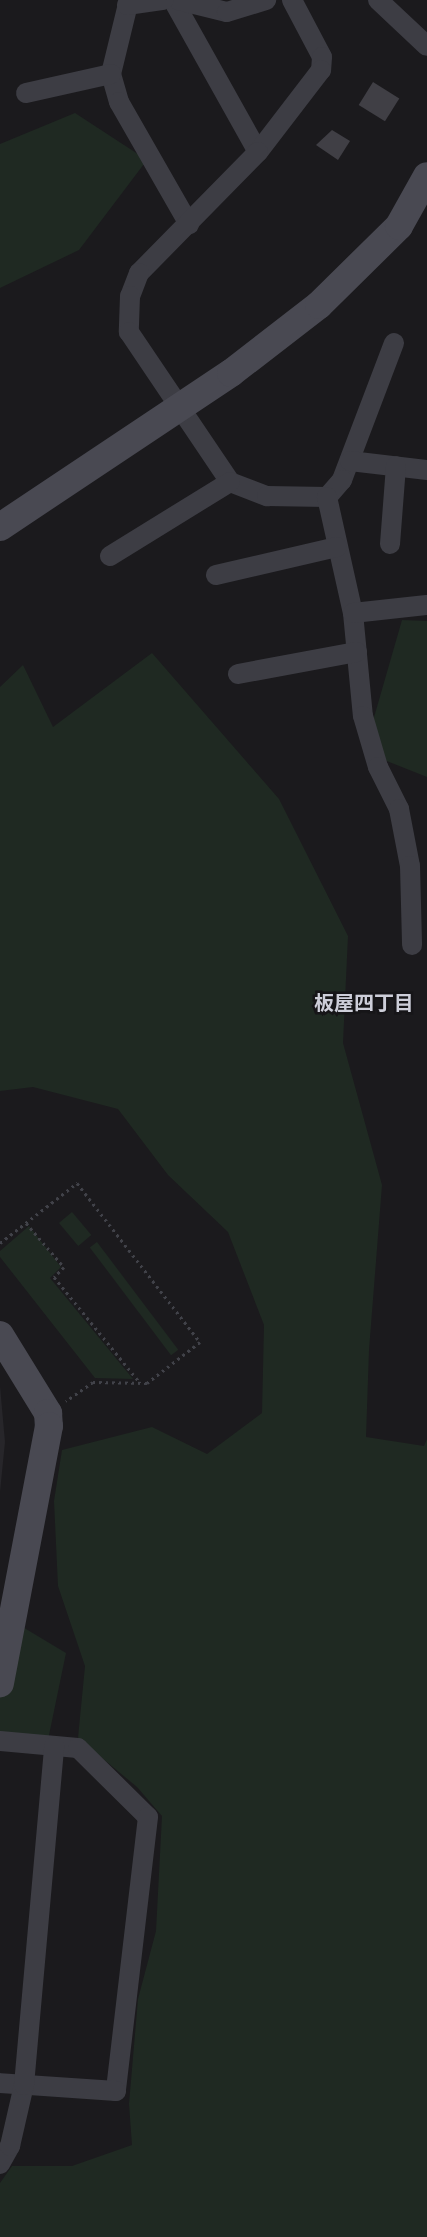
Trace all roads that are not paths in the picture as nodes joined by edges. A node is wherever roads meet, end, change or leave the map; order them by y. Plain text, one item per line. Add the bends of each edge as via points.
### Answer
1 (164, 0) edge
2 (174, 0) edge
3 (178, 0) edge
4 (266, 0) edge
5 (292, 0) edge
6 (128, 2) edge
7 (387, 3) edge
8 (427, 46) edge
9 (111, 74) junction
10 (26, 93) dead end
11 (258, 152) junction
12 (427, 176) edge
13 (189, 224) junction
14 (394, 344) dead end
15 (178, 407) junction
16 (350, 461) junction
17 (396, 466) junction
18 (427, 470) edge
19 (230, 482) junction
20 (327, 497) junction
21 (0, 527) edge
22 (390, 544) dead end
23 (337, 547) junction
24 (110, 556) dead end
25 (216, 575) dead end
26 (427, 605) edge
27 (353, 613) junction
28 (357, 652) junction
29 (238, 674) dead end
30 (412, 945) dead end
31 (0, 1335) edge
32 (0, 1683) edge
33 (0, 1741) edge
34 (54, 1746) junction
35 (0, 2083) edge
36 (24, 2085) junction
37 (0, 2164) edge

1 - 6 street
2 - 11 street
3 - 4 street via 227,12
5 - 11 street via 322,57 322,70
6 - 9 street
7 - 8 street
9 - 10 street
9 - 13 street via 119,102
11 - 13 street
12 - 15 street via 399,226 319,305 231,373
13 - 15 street via 139,273 130,296 129,332
14 - 16 street
15 - 19 street
15 - 21 street
16 - 17 street
16 - 20 street via 342,480
17 - 18 street
17 - 22 street
19 - 20 street via 267,496
19 - 24 street
20 - 23 street
23 - 25 street
23 - 27 street
26 - 27 street
27 - 28 street
28 - 29 street
28 - 30 street via 363,716 378,767 399,809 408,856
31 - 32 street via 48,1413 49,1426
33 - 34 street
34 - 36 street
34 - 36 street via 78,1748 148,1817 116,2091
35 - 36 street
36 - 37 street via 10,2146

